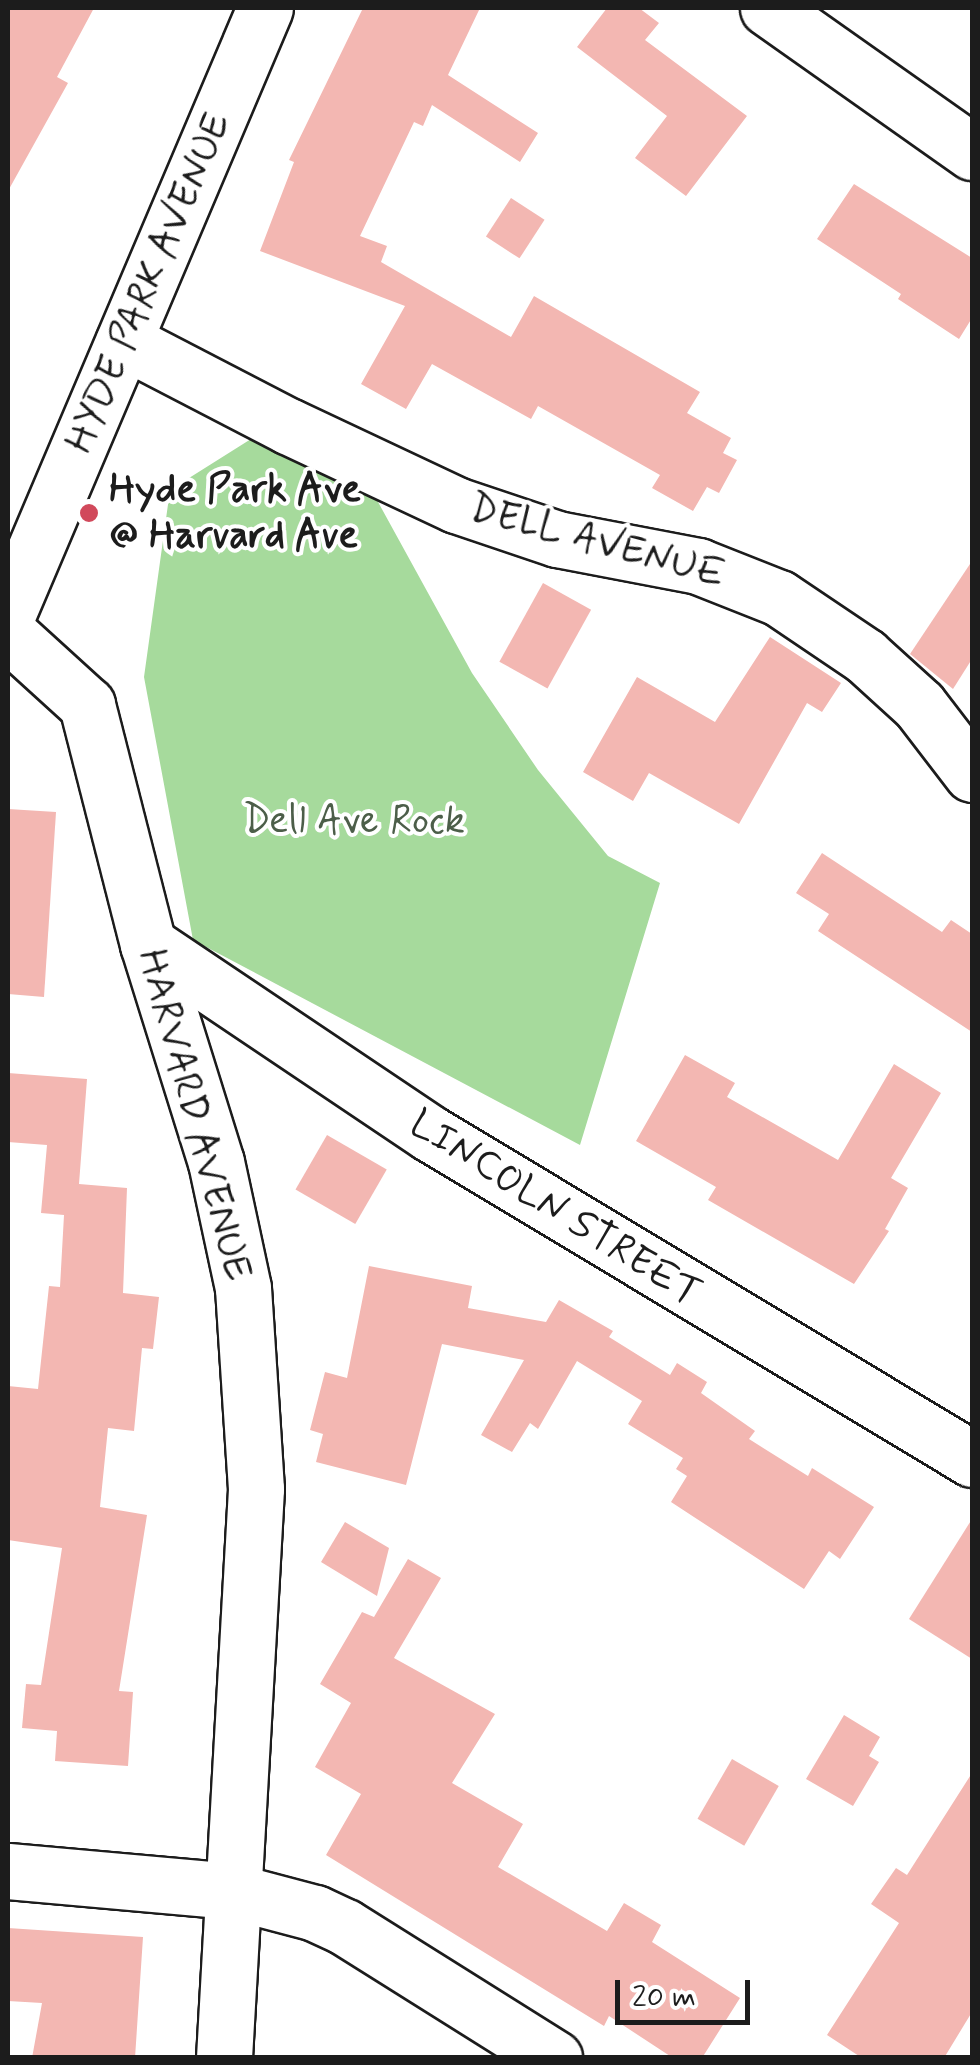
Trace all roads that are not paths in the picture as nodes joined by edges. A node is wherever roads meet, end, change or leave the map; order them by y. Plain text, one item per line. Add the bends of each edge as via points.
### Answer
1 (265, 8) edge
2 (768, 8) edge
3 (972, 152) edge
4 (124, 341) junction
5 (8, 613) edge
6 (8, 633) edge
7 (972, 774) edge
8 (148, 944) junction
9 (972, 1460) edge
10 (8, 1871) edge
11 (232, 1891) junction
12 (224, 2058) edge
13 (554, 2058) edge

1 - 4 street, HYDE PARK AVENUE
2 - 3 street
4 - 5 street, HYDE PARK AVENUE
4 - 7 street, DELL AVENUE via 456,505 557,539 698,566 779,598 865,656 919,705
6 - 8 street, HARVARD AVENUE via 87,705
8 - 9 street, LINCOLN STREET via 431,1134
8 - 11 street, HARVARD AVENUE via 216,1162 244,1288 256,1489
10 - 11 street
11 - 12 street, HARVARD AVENUE
11 - 13 street via 344,1927

